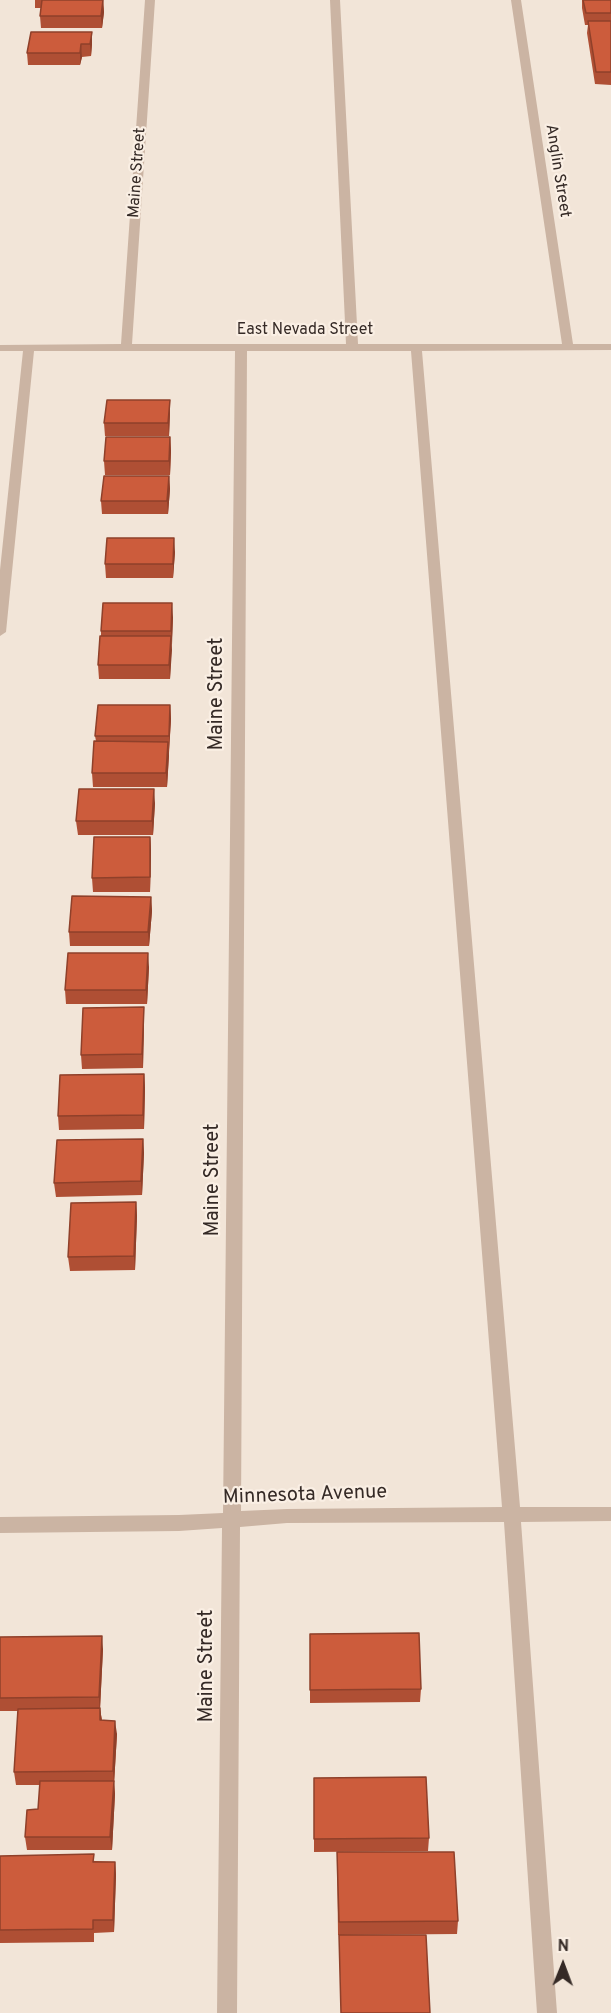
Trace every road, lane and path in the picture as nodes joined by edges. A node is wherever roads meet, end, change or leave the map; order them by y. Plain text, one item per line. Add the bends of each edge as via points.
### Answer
1 (150, 0) edge
2 (335, 0) edge
3 (516, 0) edge
4 (29, 347) junction
5 (126, 347) junction
6 (241, 347) junction
7 (352, 347) junction
8 (416, 347) junction
9 (568, 347) junction
10 (611, 347) edge
11 (0, 348) edge
12 (0, 632) edge
13 (611, 1514) edge
14 (512, 1515) junction
15 (231, 1521) junction
16 (0, 1525) edge
17 (227, 2013) edge
18 (547, 2013) edge

1 - 5 street, Maine Street
2 - 7 street
3 - 9 street, Anglin Street
4 - 5 street, East Nevada Street
4 - 11 street, East Nevada Street
4 - 12 street
5 - 6 street, East Nevada Street
6 - 7 street, East Nevada Street
6 - 15 street, Maine Street
7 - 8 street, East Nevada Street
8 - 9 street, East Nevada Street
8 - 14 street
9 - 10 street, East Nevada Street
13 - 14 street, Minnesota Avenue
14 - 15 street, Minnesota Avenue via 286,1516
14 - 18 street
15 - 16 street, Minnesota Avenue
15 - 17 street, Maine Street

